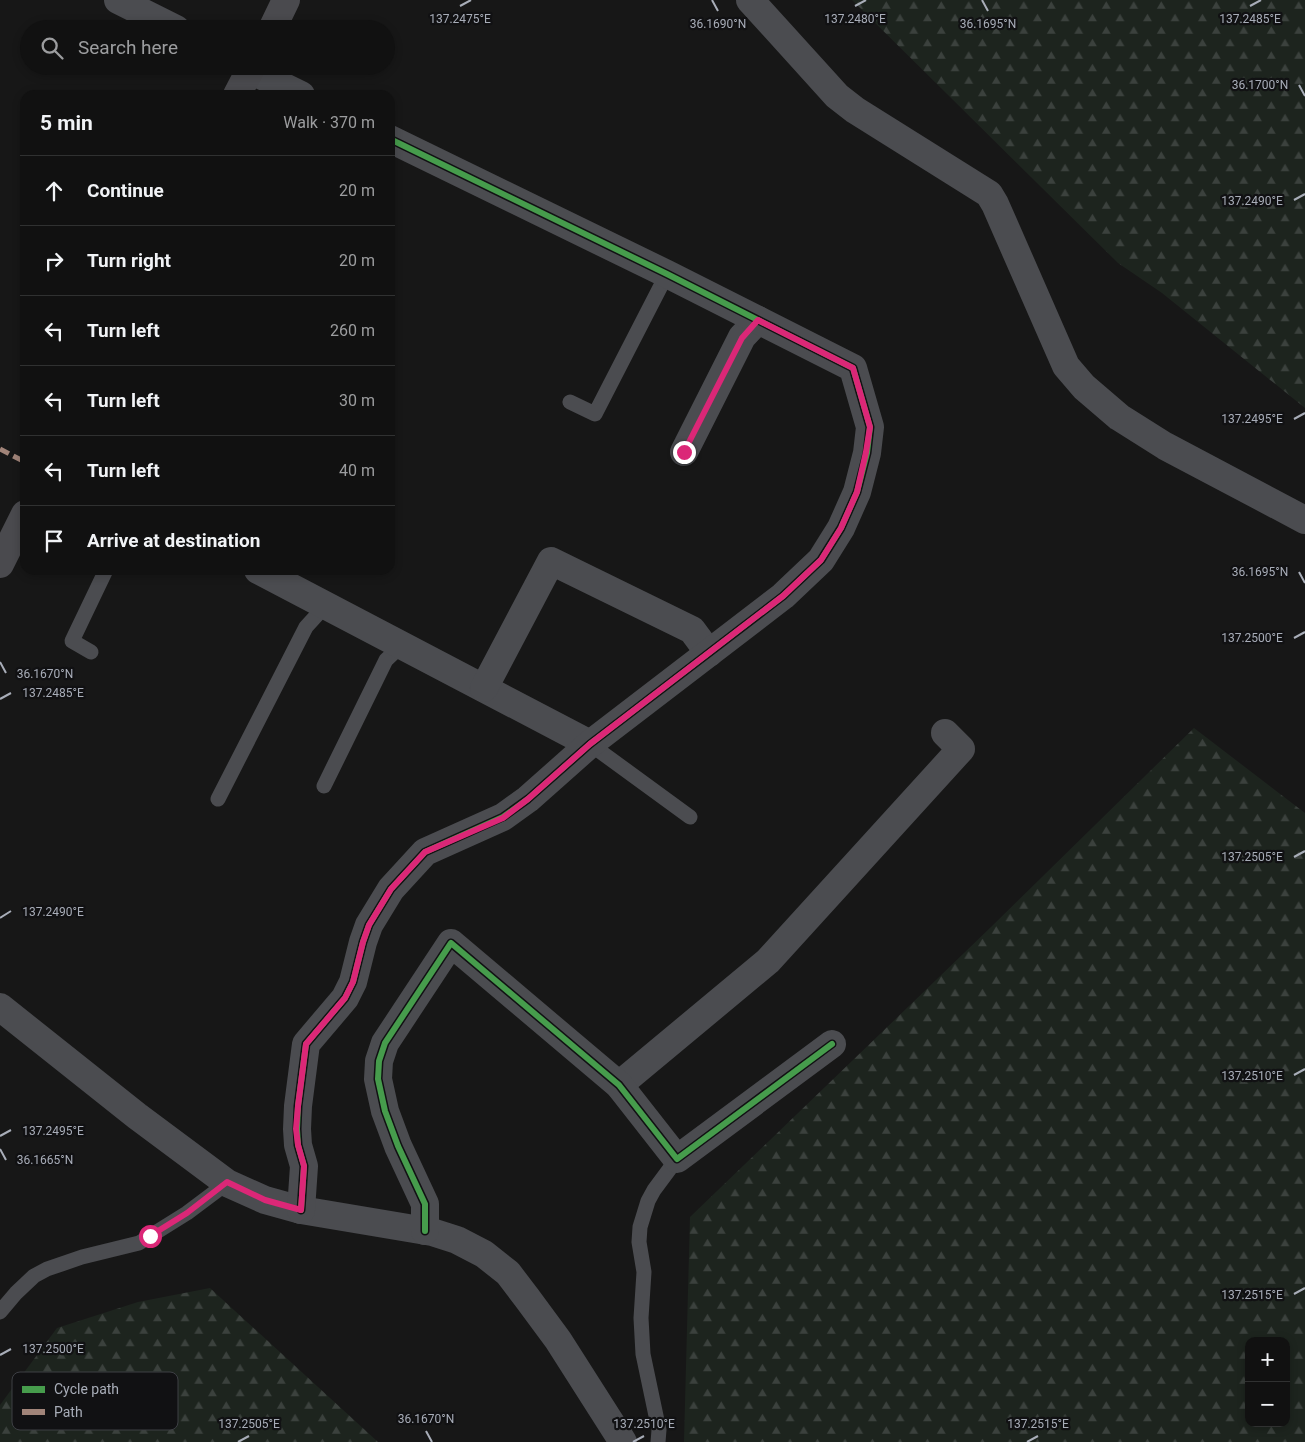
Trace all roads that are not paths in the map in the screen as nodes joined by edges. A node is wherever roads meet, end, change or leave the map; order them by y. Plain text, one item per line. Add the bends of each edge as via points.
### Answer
1 (118, 0) edge
2 (286, 0) edge
3 (750, 0) edge
4 (158, 20) edge
5 (276, 20) edge
6 (247, 75) edge
7 (265, 75) edge
8 (240, 90) edge
9 (292, 90) edge
10 (395, 141) edge
11 (667, 274) junction
12 (758, 320) junction
13 (570, 402) dead end
14 (684, 452) dead end
15 (1305, 520) edge
16 (20, 524) edge
17 (0, 564) edge
18 (104, 575) edge
19 (268, 575) edge
20 (326, 605) junction
21 (402, 645) junction
22 (91, 652) dead end
23 (709, 653) junction
24 (484, 688) junction
25 (945, 733) dead end
26 (590, 744) junction
27 (324, 786) dead end
28 (218, 799) dead end
29 (690, 817) dead end
30 (0, 1008) edge
31 (832, 1044) dead end
32 (618, 1085) junction
33 (677, 1159) junction
34 (227, 1182) junction
35 (301, 1210) junction
36 (424, 1230) junction
37 (0, 1312) edge
38 (623, 1442) edge
39 (658, 1442) edge

1 - 4 street
2 - 5 main road
3 - 15 street via 837,96 988,194 1066,366 1084,386 1119,417 1165,446
6 - 8 main road
7 - 9 street
10 - 11 street
11 - 12 street
11 - 13 lane via 595,414
12 - 14 street via 742,338
12 - 23 street via 853,368 870,427 857,492 841,528 821,560 783,596
16 - 17 main road
18 - 22 lane via 72,641
19 - 20 street
20 - 21 street
20 - 28 lane via 306,626
21 - 24 street
21 - 27 lane via 386,660
23 - 24 street via 692,630 551,561
23 - 26 street
24 - 26 street
25 - 32 street via 961,749 775,954
26 - 29 lane
26 - 35 street via 503,818 425,852 391,889 369,925 353,982 345,998 306,1044 296,1129 304,1166
30 - 34 street
31 - 33 street
32 - 33 street
32 - 36 street via 451,943 385,1043 378,1070 385,1111 425,1204
33 - 39 lane via 648,1201 640,1227 644,1272 643,1354 659,1430
34 - 35 street via 265,1200
34 - 37 lane via 187,1213 139,1243 47,1268 34,1276
35 - 36 street
36 - 38 street via 457,1240 484,1254 508,1273 558,1340

